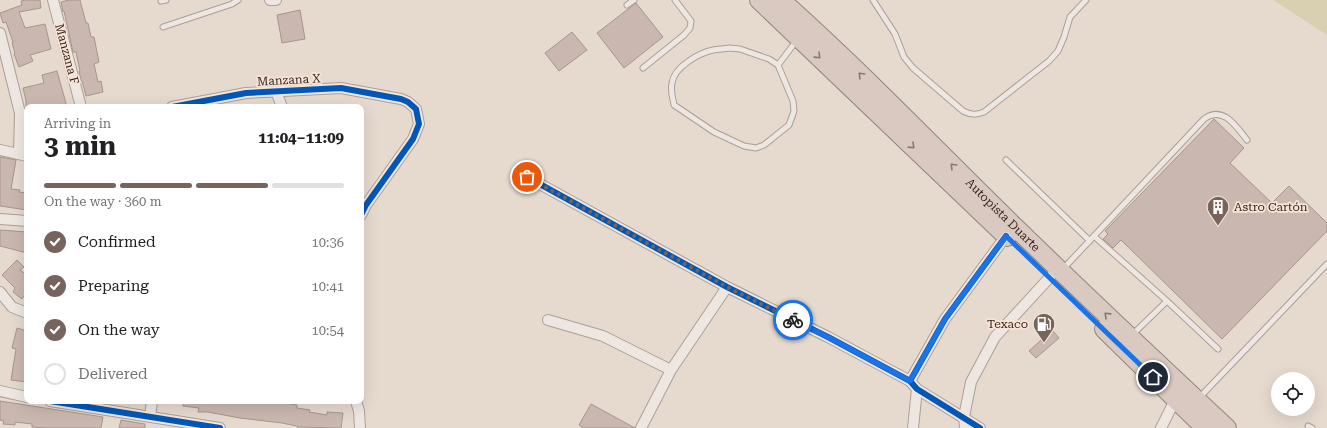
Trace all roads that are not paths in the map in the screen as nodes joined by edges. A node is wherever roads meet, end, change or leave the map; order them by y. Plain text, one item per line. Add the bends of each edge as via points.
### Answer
1 (53, 0) edge
2 (238, 0) edge
3 (270, 0) edge
4 (276, 0) edge
5 (634, 0) edge
6 (675, 0) edge
7 (759, 0) edge
8 (873, 0) edge
9 (1086, 0) edge
10 (790, 3) edge
11 (628, 5) dead end
12 (163, 26) dead end
13 (0, 34) edge
14 (798, 38) junction
15 (778, 65) junction
16 (643, 68) dead end
17 (276, 91) junction
18 (80, 104) edge
19 (190, 104) edge
20 (281, 104) edge
21 (1247, 140) dead end
22 (0, 150) edge
23 (23, 155) edge
24 (1006, 160) dead end
25 (527, 177) dead end
26 (364, 209) edge
27 (0, 219) edge
28 (24, 221) edge
29 (1006, 236) junction
30 (1095, 237) junction
31 (1090, 241) junction
32 (1327, 264) edge
33 (1055, 274) junction
34 (727, 287) junction
35 (0, 292) edge
36 (1167, 301) junction
37 (24, 312) edge
38 (548, 320) dead end
39 (1130, 337) junction
40 (1218, 349) dead end
41 (670, 370) junction
42 (913, 385) junction
43 (0, 391) edge
44 (24, 396) edge
45 (1176, 400) junction
46 (1197, 400) junction
47 (69, 404) edge
48 (152, 404) edge
49 (357, 404) edge
50 (150, 417) junction
51 (964, 417) junction
52 (220, 428) edge
53 (360, 428) edge
54 (641, 428) edge
55 (913, 428) edge
56 (965, 428) edge
57 (980, 428) edge
58 (1160, 428) edge
59 (1205, 428) edge
60 (1227, 428) edge

1 - 18 street, Manzana F
2 - 12 lane
3 - 4 street
5 - 11 lane
6 - 16 lane via 691,22 690,28
7 - 14 highway, Autopista Duarte
8 - 9 lane via 895,34 904,57 913,68 963,110 977,115 1049,61 1058,51 1070,17
33 -> 10 highway, Autopista Duarte
13 - 23 street via 20,112
14 - 15 lane
14 -> 29 highway, Autopista Duarte
15 - 15 lane via 793,101 794,111 789,125 764,145 756,148 744,146 714,132 674,105 671,91 675,73 703,53 729,48 740,49 769,59
17 - 19 street, Manzana X
17 - 20 street
17 - 26 street, Manzana X via 341,88 401,99 416,109 419,124 413,139
21 - 30 lane via 1228,119 1220,114 1211,114
22 - 23 street
24 - 31 lane
25 - 34 street
27 - 28 street
29 - 33 highway, Autopista Duarte
29 - 42 street via 945,319
30 - 31 lane
30 - 36 lane
31 - 33 lane
32 - 46 lane
39 -> 33 highway, Autopista Duarte
33 - 45 highway, Autopista Duarte
33 - 51 street via 995,337 971,382
34 - 41 street
34 - 42 street via 828,337
35 - 37 street via 12,307
36 - 39 lane
36 - 40 lane
38 - 41 street via 603,336
39 - 46 highway, Autopista Duarte
41 - 54 street
42 - 51 street
42 - 55 street
43 - 44 street
45 - 58 street
45 - 59 highway, Autopista Duarte
46 - 60 highway, Autopista Duarte
47 - 50 street
48 - 50 street
49 - 53 street
50 - 52 street
51 - 56 street
51 - 57 street

